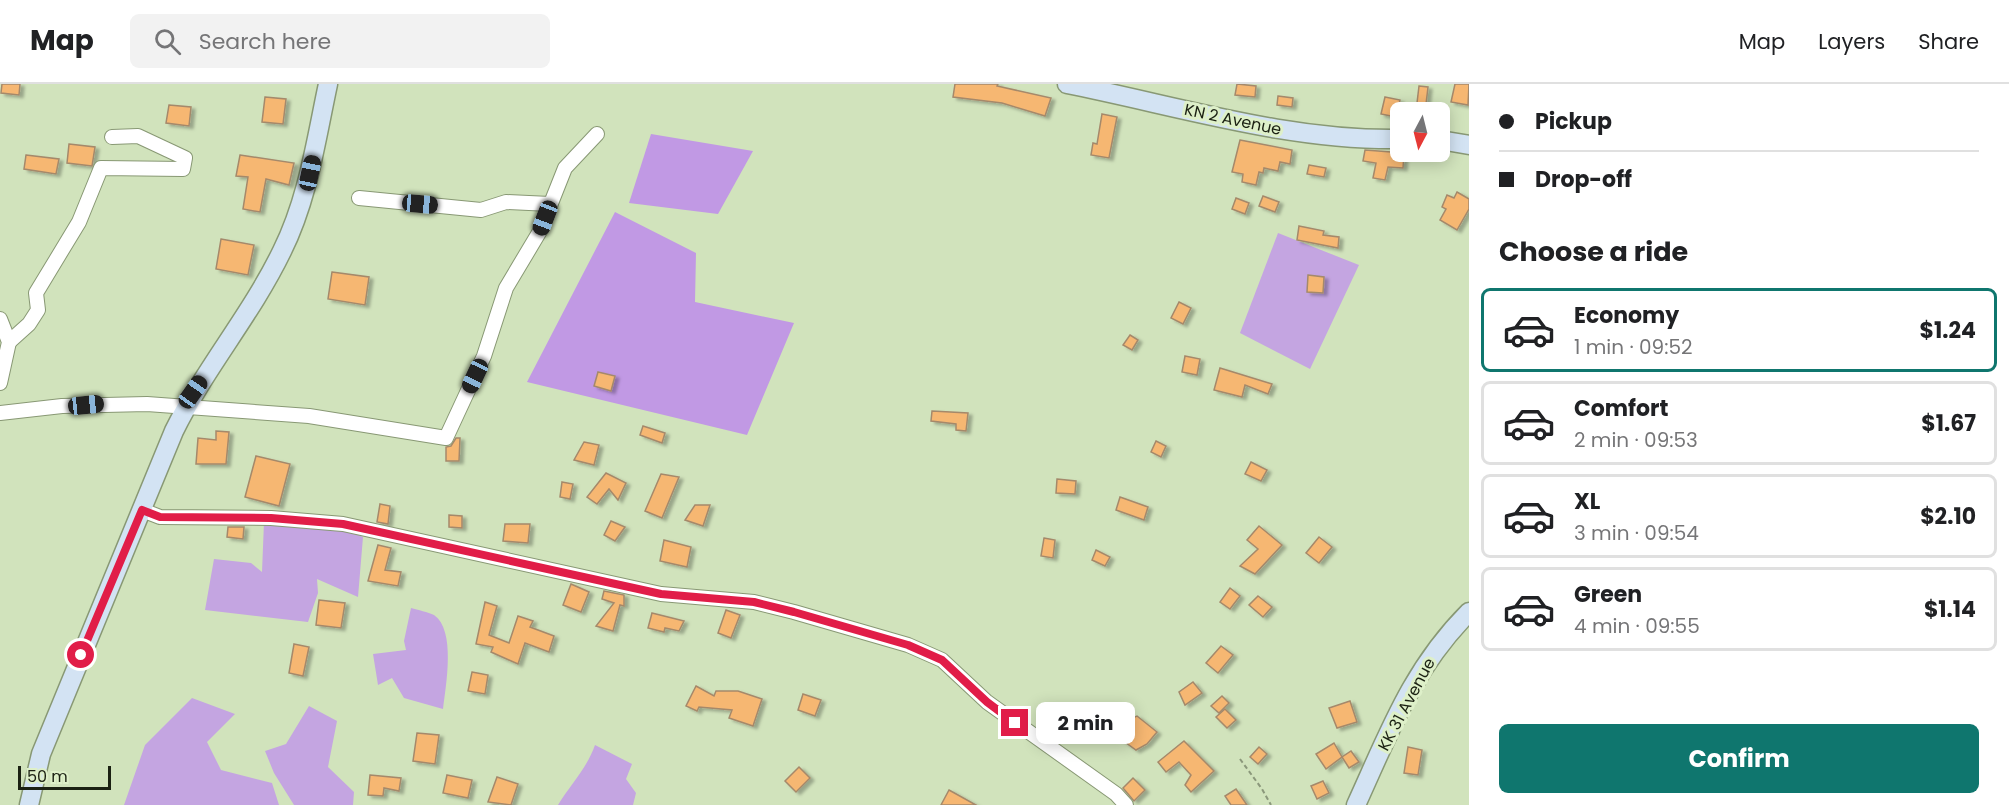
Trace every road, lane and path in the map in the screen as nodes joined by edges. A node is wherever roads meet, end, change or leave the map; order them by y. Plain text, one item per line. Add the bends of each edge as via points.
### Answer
1 (328, 84) edge
2 (1067, 84) edge
3 (597, 134) dead end
4 (112, 137) dead end
5 (1390, 139) edge
6 (1450, 142) edge
7 (1469, 145) edge
8 (359, 198) dead end
9 (550, 204) junction
10 (0, 319) edge
11 (9, 342) junction
12 (0, 383) edge
13 (185, 408) junction
14 (0, 413) edge
15 (142, 510) junction
16 (1469, 612) edge
17 (1240, 759) dead end
18 (29, 805) edge
19 (1126, 805) edge
20 (1270, 805) edge
21 (1356, 805) edge

1 - 13 main road via 310,173 283,250 245,320
2 - 5 main road, KN 2 Avenue via 1304,134
3 - 9 street via 564,168
4 - 11 street via 138,136 185,158 183,169 101,168 79,222 36,293 38,310
6 - 7 main road
8 - 9 street via 481,210 506,202
9 - 13 street via 540,231 506,288 484,356 446,438 309,416
10 - 11 street
11 - 12 street
13 - 14 street via 111,403
13 - 15 main road
15 - 18 main road via 41,754
15 - 19 street via 160,517 343,524 661,594 754,602 908,645 942,660 987,702
16 - 21 main road, KK 31 Avenue via 1427,658
17 - 20 path

